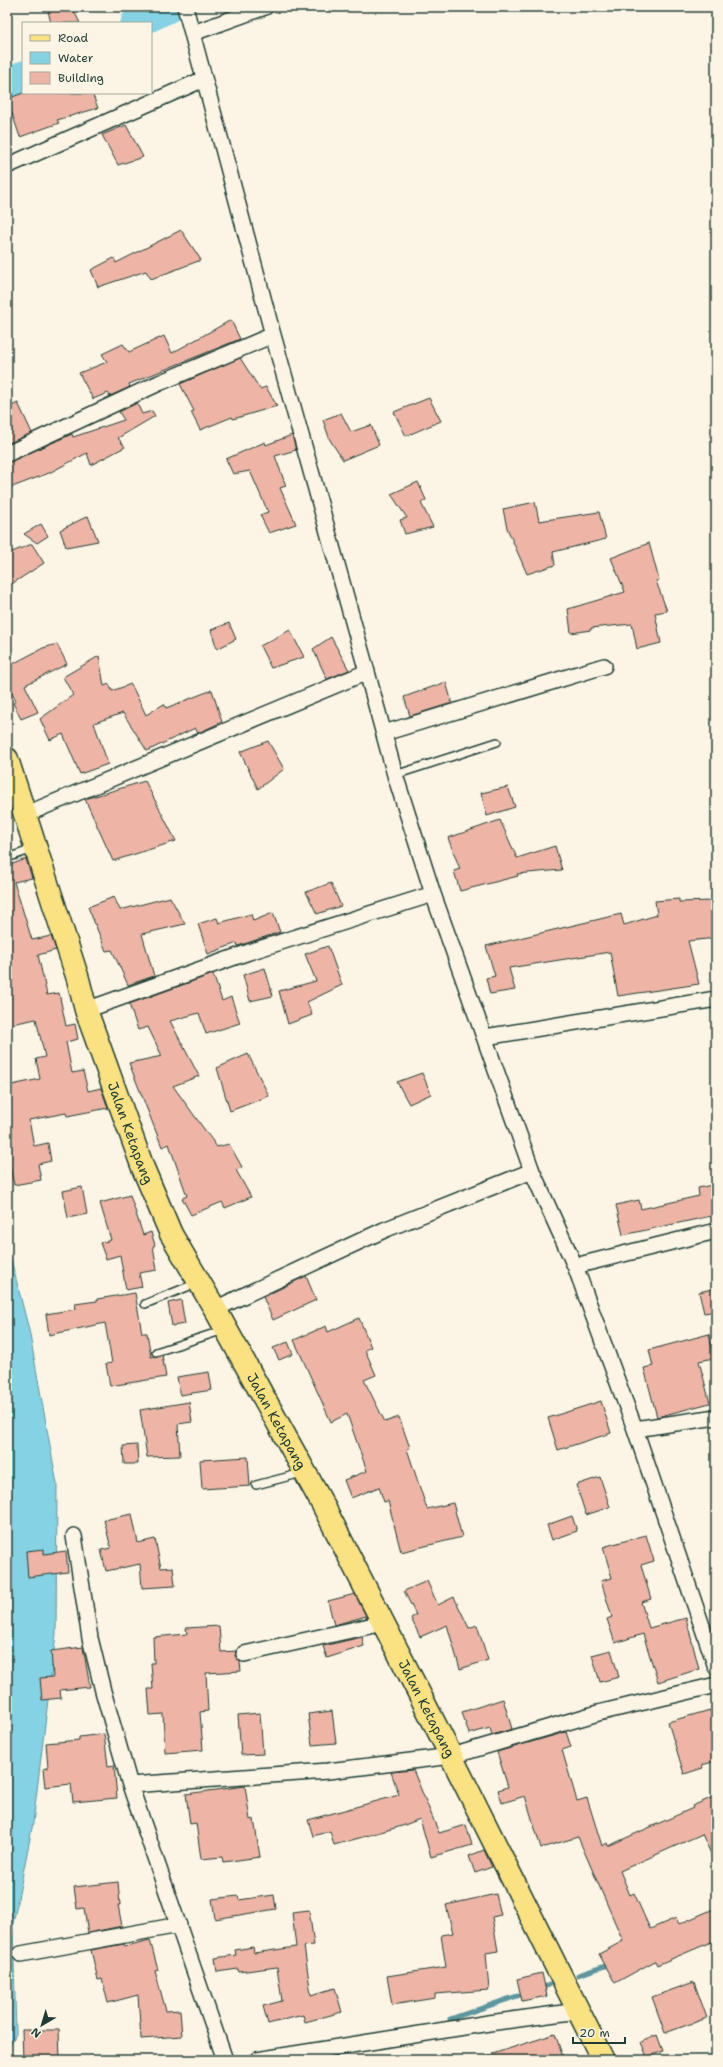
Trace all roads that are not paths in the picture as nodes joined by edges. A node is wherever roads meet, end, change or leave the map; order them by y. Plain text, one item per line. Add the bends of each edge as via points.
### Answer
1 (265, 7) edge
2 (187, 12) edge
3 (193, 33) junction
4 (204, 79) junction
5 (7, 166) edge
6 (273, 335) junction
7 (7, 454) edge
8 (604, 666) dead end
9 (367, 672) junction
10 (384, 733) junction
11 (497, 742) dead end
12 (7, 759) edge
13 (395, 775) junction
14 (24, 815) junction
15 (35, 848) junction
16 (7, 858) edge
17 (433, 894) junction
18 (716, 999) edge
19 (86, 1010) junction
20 (485, 1037) junction
21 (532, 1171) junction
22 (716, 1231) edge
23 (575, 1266) junction
24 (199, 1282) junction
25 (145, 1304) dead end
26 (215, 1309) junction
27 (226, 1330) junction
28 (156, 1352) dead end
29 (716, 1417) edge
30 (635, 1429) junction
31 (304, 1472) junction
32 (256, 1485) dead end
33 (74, 1536) dead end
34 (383, 1623) junction
35 (244, 1654) dead end
36 (716, 1667) edge
37 (716, 1685) edge
38 (452, 1756) junction
39 (130, 1785) junction
40 (179, 1925) junction
41 (21, 1954) dead end
42 (578, 2011) junction
43 (225, 2060) edge
44 (257, 2060) edge
45 (603, 2060) edge

1 - 3 street
2 - 3 street
3 - 4 street
4 - 5 street
4 - 6 street
6 - 7 street via 158,382
6 - 9 street
8 - 10 street
9 - 10 street
9 - 14 street
10 - 13 street
11 - 13 lane
12 - 14 main road, Jalan Ketapang
13 - 17 street
14 - 15 main road, Jalan Ketapang
15 - 16 lane
15 - 19 main road, Jalan Ketapang
17 - 19 street via 249,952
17 - 20 street
18 - 20 street
19 - 24 main road, Jalan Ketapang via 143,1168 171,1234
20 - 21 street
21 - 23 street
21 - 26 street via 384,1230
22 - 23 street
23 - 30 street
24 - 25 lane
24 - 26 main road, Jalan Ketapang
26 - 27 main road, Jalan Ketapang
27 - 28 lane
27 - 31 main road, Jalan Ketapang
29 - 30 street
30 - 36 street
31 - 32 lane
31 - 34 main road, Jalan Ketapang
33 - 39 street via 90,1638
34 - 35 street
34 - 38 main road, Jalan Ketapang
37 - 38 street via 598,1713
38 - 39 street via 328,1771
38 - 42 main road, Jalan Ketapang
39 - 40 street
40 - 41 street
40 - 43 street
42 - 44 street
42 - 45 main road, Jalan Ketapang

